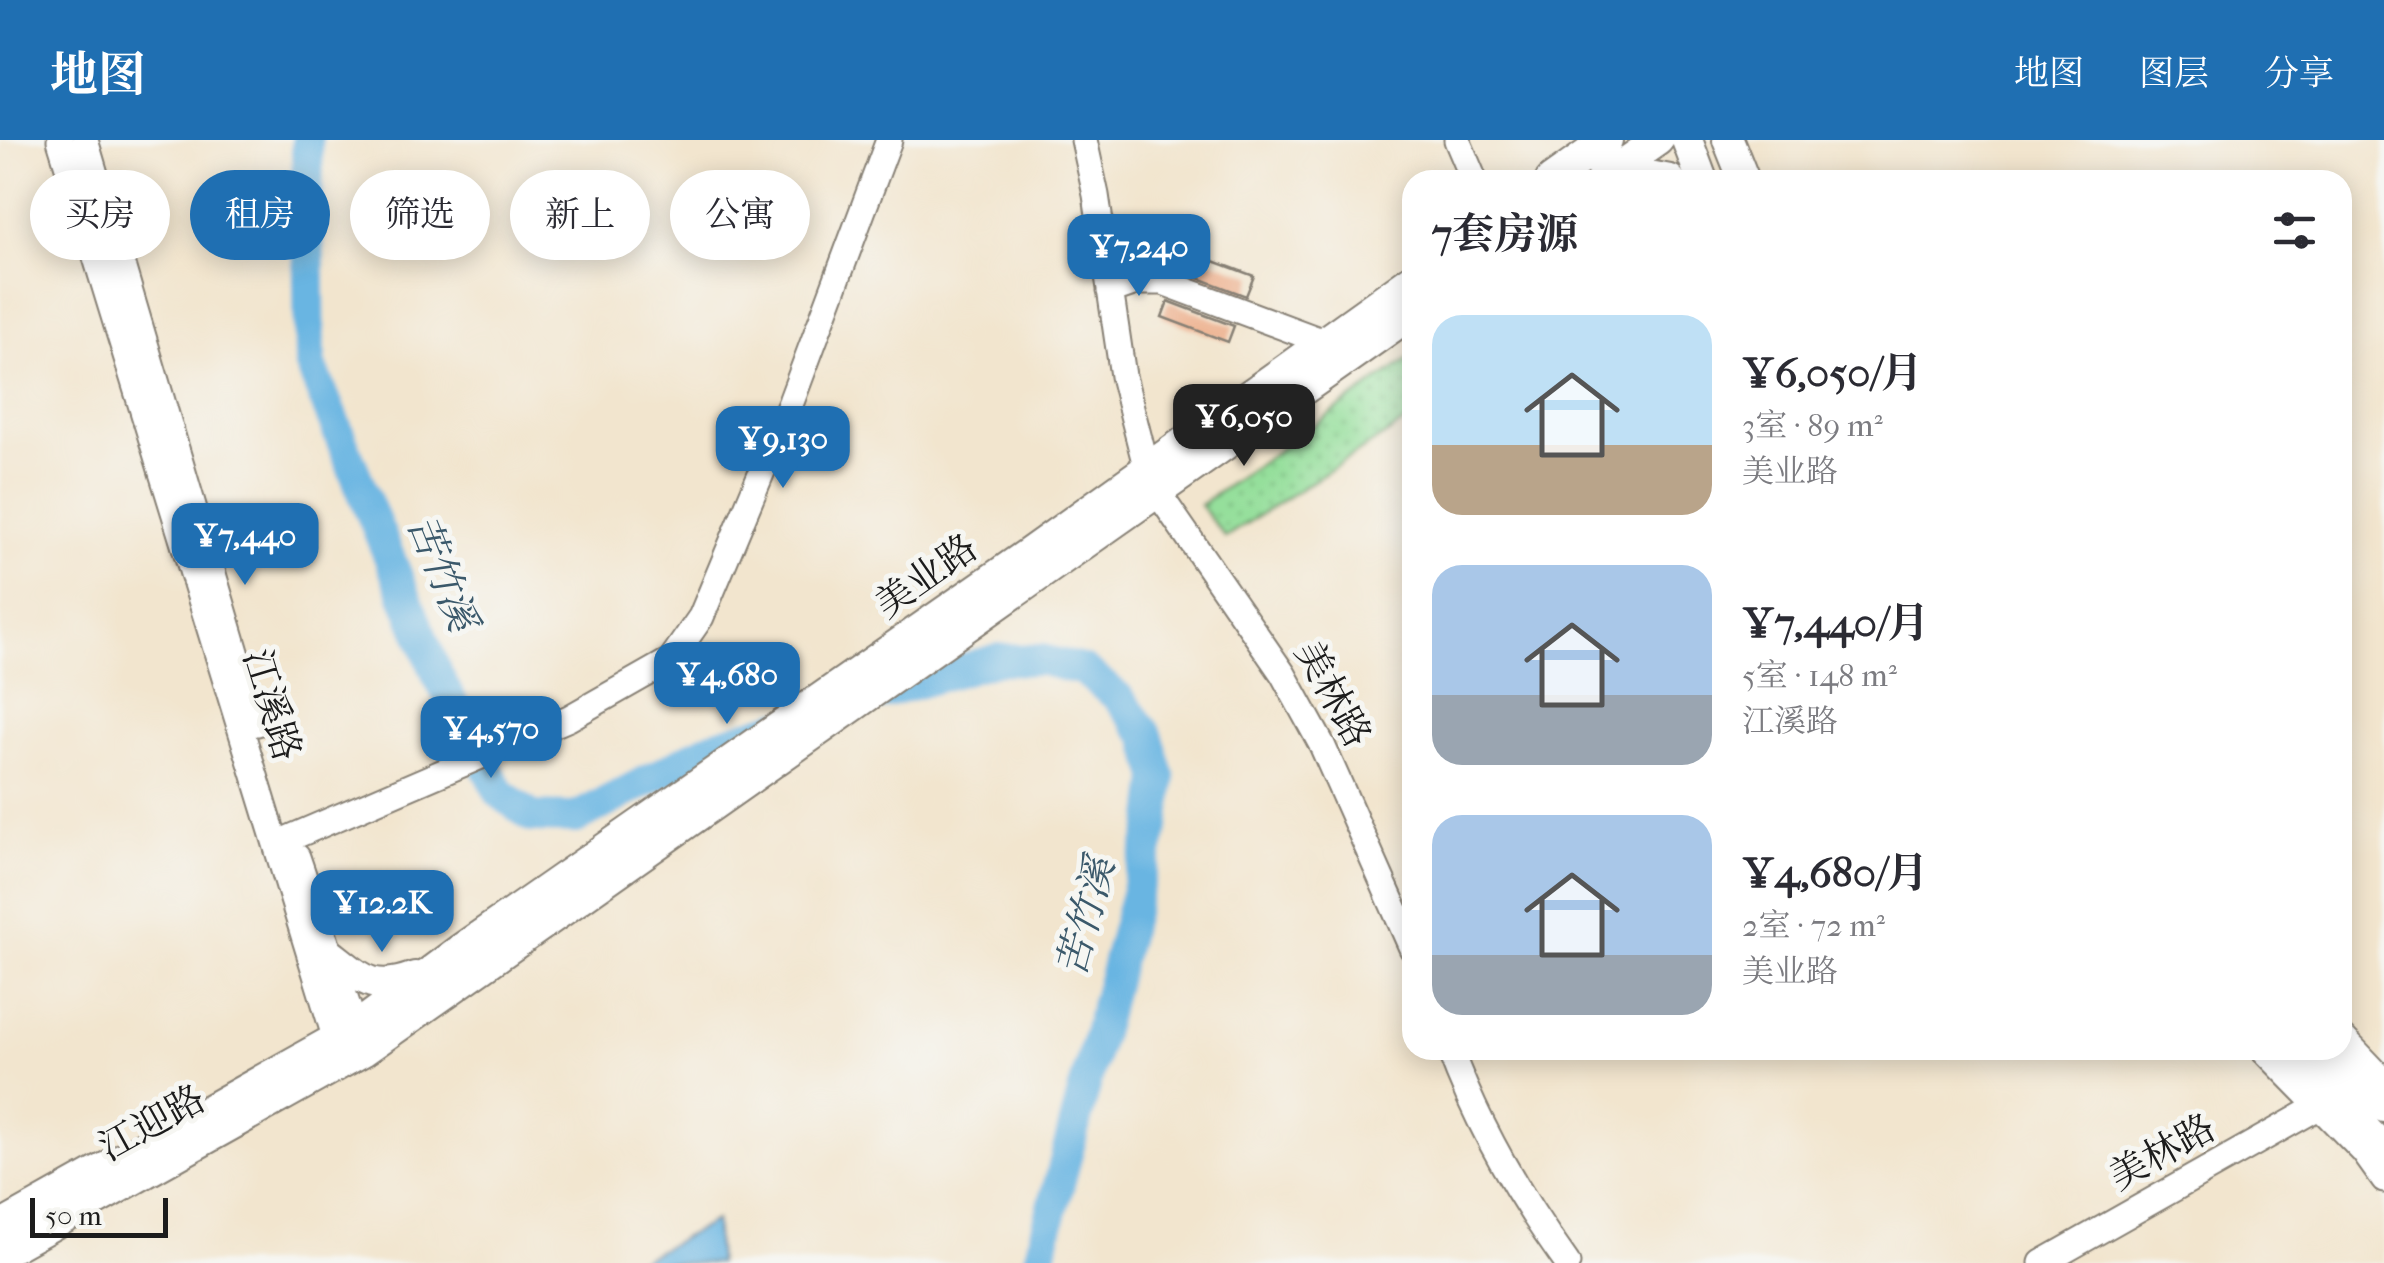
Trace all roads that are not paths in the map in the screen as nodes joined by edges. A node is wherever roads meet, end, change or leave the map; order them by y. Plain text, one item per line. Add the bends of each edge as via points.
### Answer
1 (60, 140) edge
2 (84, 140) edge
3 (889, 140) edge
4 (1084, 140) edge
5 (1456, 140) edge
6 (1607, 140) edge
7 (1658, 140) edge
8 (1687, 140) edge
9 (1728, 140) edge
10 (1470, 170) edge
11 (1565, 170) edge
12 (1614, 170) edge
13 (1698, 170) edge
14 (1740, 170) edge
15 (1402, 286) edge
16 (1110, 291) junction
17 (1402, 320) edge
18 (1324, 342) junction
19 (1153, 482) junction
20 (290, 838) junction
21 (1402, 915) edge
22 (330, 954) junction
23 (468, 960) junction
24 (432, 971) junction
25 (349, 1045) junction
26 (2352, 1047) edge
27 (1454, 1060) edge
28 (2274, 1060) edge
29 (2298, 1060) edge
30 (2338, 1060) edge
31 (2384, 1081) edge
32 (2320, 1106) junction
33 (2384, 1107) edge
34 (2384, 1149) edge
35 (2384, 1180) edge
36 (0, 1227) edge
37 (0, 1254) edge
38 (1567, 1263) edge
39 (2042, 1263) edge

1 - 25 street, 江溪路
2 - 20 street, 江溪路
3 - 20 street via 702,616 670,660 544,728
4 - 16 street
5 - 10 street
6 - 11 main road
7 - 12 main road
8 - 13 main road
9 - 14 main road
15 - 18 main road, 美业路
16 - 18 street via 1163,282
16 - 19 street via 1123,376
17 - 19 main road, 美业路
18 - 19 main road, 美业路
19 - 21 street, 美林路 via 1283,674
19 - 23 main road, 美业路
20 - 22 street, 江溪路
22 - 24 main road via 370,984 392,986
22 - 25 street, 江溪路
23 - 24 main road, 美业路
23 - 25 main road, 美业路
24 - 25 main road, 美业路
25 - 36 main road, 江迎路
25 - 37 main road, 江迎路
26 - 31 street
27 - 38 street via 1532,1214
28 - 32 street
29 - 34 main road
30 - 33 main road
32 - 35 street
32 - 39 street, 美林路

